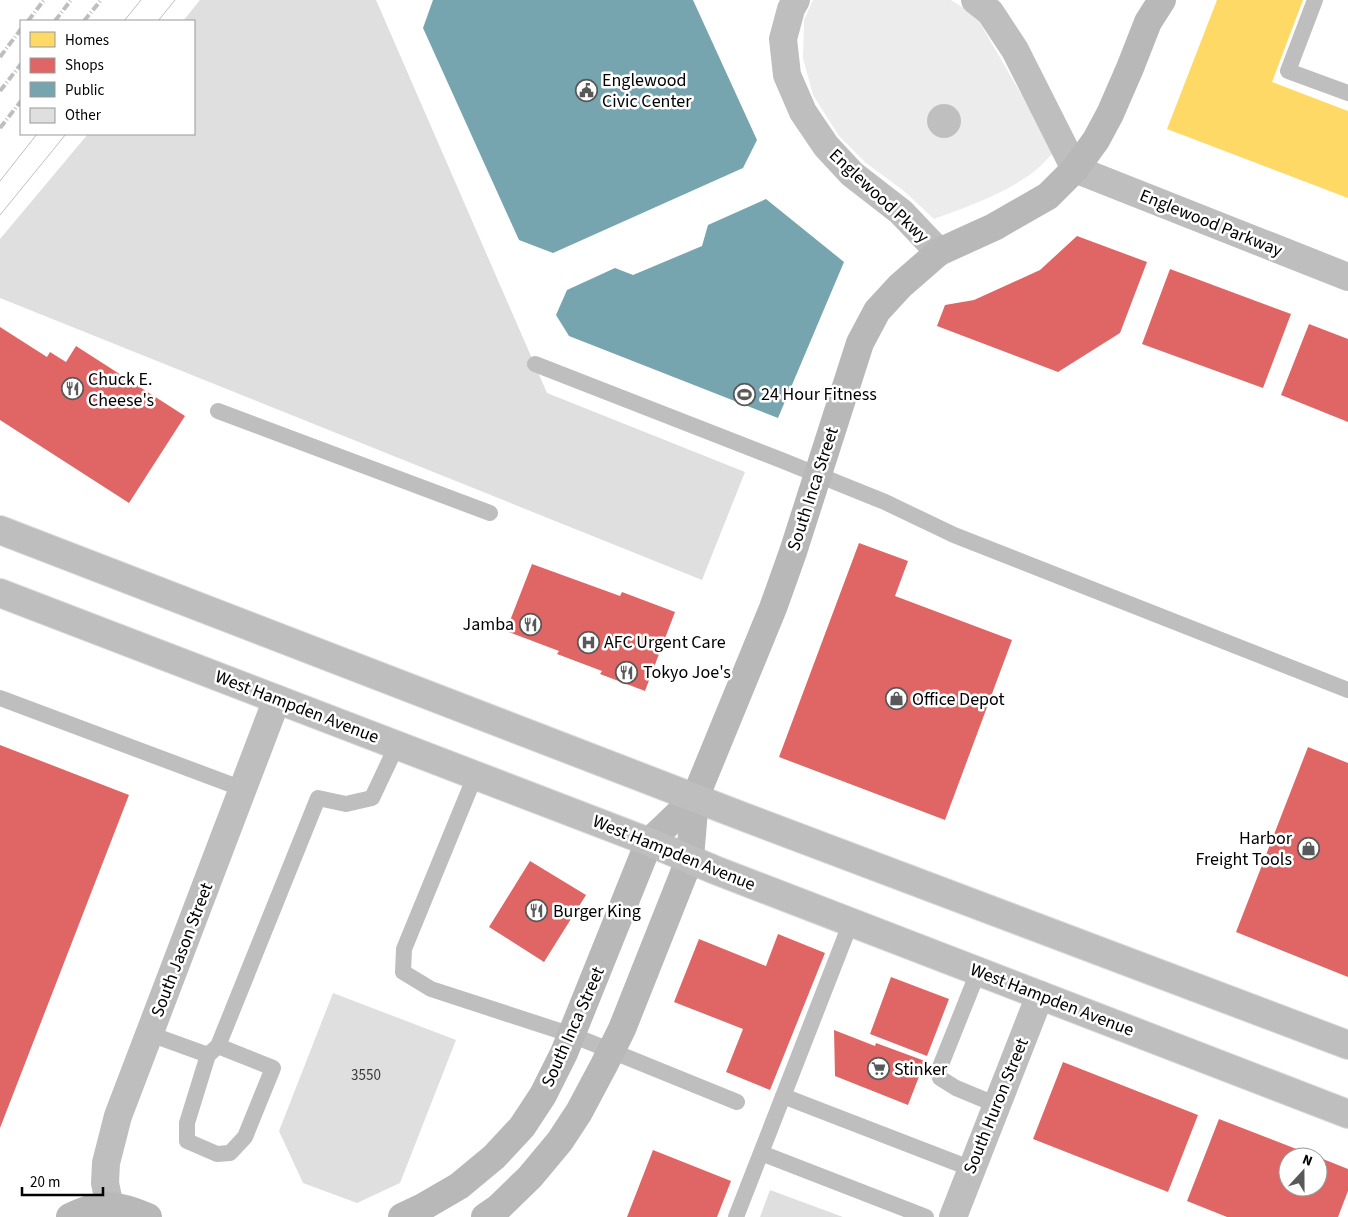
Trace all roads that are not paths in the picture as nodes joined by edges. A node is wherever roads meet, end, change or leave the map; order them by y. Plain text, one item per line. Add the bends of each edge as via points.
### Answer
1 (796, 0) edge
2 (975, 0) edge
3 (1315, 0) edge
4 (1154, 7) edge
5 (1348, 93) edge
6 (1075, 169) junction
7 (939, 252) junction
8 (1348, 277) edge
9 (535, 364) dead end
10 (218, 410) dead end
11 (818, 475) junction
12 (490, 513) dead end
13 (0, 530) edge
14 (0, 594) edge
15 (1348, 690) edge
16 (0, 698) edge
17 (277, 700) junction
18 (397, 746) junction
19 (475, 776) junction
20 (243, 789) junction
21 (695, 798) junction
22 (649, 842) junction
23 (690, 858) junction
24 (851, 922) junction
25 (978, 972) junction
26 (1040, 995) junction
27 (150, 1034) junction
28 (572, 1035) junction
29 (1348, 1045) edge
30 (213, 1051) junction
31 (611, 1051) junction
32 (783, 1096) junction
33 (737, 1102) dead end
34 (997, 1105) junction
35 (1348, 1114) edge
36 (761, 1153) junction
37 (972, 1169) junction
38 (111, 1211) edge
39 (497, 1214) edge
40 (70, 1217) edge
41 (148, 1217) edge
42 (402, 1217) edge
43 (736, 1217) edge
44 (926, 1217) edge
45 (953, 1217) edge

1 - 7 main road, Englewood Pkwy via 783,39 787,76 803,112 826,146 852,174 901,212
2 - 6 main road via 990,12 1015,50
3 - 5 lane via 1288,71
4 - 6 street, South Inca Street via 1116,102 1096,140
6 - 7 street, South Inca Street via 1048,196 994,227
6 - 8 main road, Englewood Parkway
7 - 11 street, South Inca Street via 877,311 860,343
9 - 11 lane
10 - 12 lane
11 - 15 lane via 954,535
11 - 21 street, South Inca Street via 773,608
13 - 21 main road
14 - 17 main road, West Hampden Avenue
16 - 20 lane
17 - 18 main road, West Hampden Avenue
17 - 20 main road, South Jason Street
18 - 19 main road, West Hampden Avenue
18 - 30 lane via 372,798 346,804 318,798
19 - 22 main road, West Hampden Avenue
19 - 28 lane via 404,949 403,972 431,989
20 - 27 main road, South Jason Street
21 - 22 street, South Inca Street
21 - 23 street, South Inca Street
21 - 29 main road
22 - 23 main road, West Hampden Avenue
22 - 28 street, South Inca Street
23 - 24 main road, West Hampden Avenue
23 - 31 street, South Inca Street
24 - 25 main road, West Hampden Avenue
24 - 32 lane
25 - 26 main road, West Hampden Avenue
25 - 34 lane via 938,1072 940,1078 956,1088
26 - 34 main road, South Huron Street
26 - 35 main road, West Hampden Avenue
27 - 30 lane
27 - 38 main road, South Jason Street via 110,1143 106,1173
28 - 31 lane
28 - 42 street, South Inca Street via 543,1095 522,1126 494,1157 459,1186
30 - 30 lane via 188,1123 187,1141 216,1154 230,1153 245,1137 273,1068
31 - 33 lane
31 - 39 street, South Inca Street via 560,1141
32 - 36 lane
32 - 37 lane
34 - 37 main road, South Huron Street
36 - 43 lane
36 - 44 lane
37 - 45 main road, South Huron Street
38 - 40 street via 89,1208
38 - 41 street

